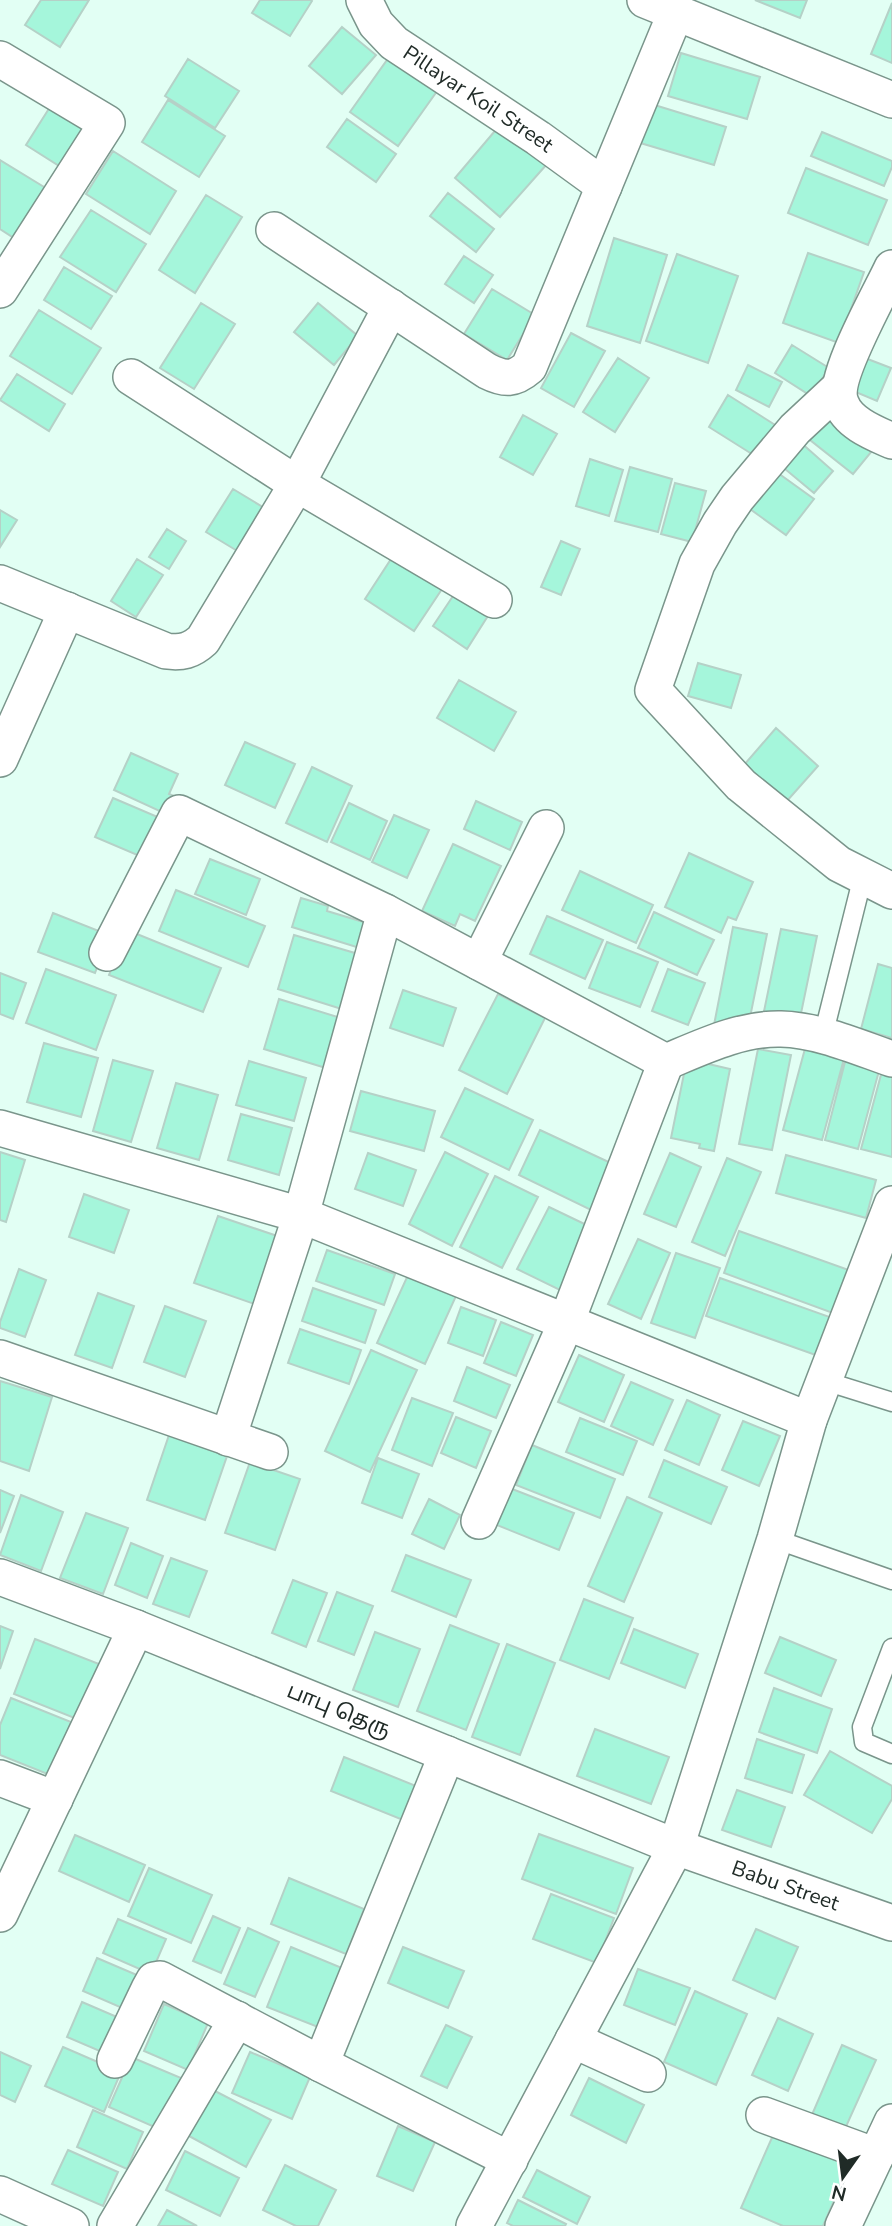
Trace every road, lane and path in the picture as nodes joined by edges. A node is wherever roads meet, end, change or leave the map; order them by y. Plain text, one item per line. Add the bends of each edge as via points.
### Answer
1 (364, 0) edge
2 (660, 6) edge
3 (0, 59) edge
4 (892, 100) edge
5 (604, 186) junction
6 (274, 230) dead end
7 (892, 268) edge
8 (0, 290) edge
9 (391, 307) junction
10 (131, 377) dead end
11 (839, 388) junction
12 (892, 441) edge
13 (297, 484) junction
14 (0, 583) edge
15 (495, 600) dead end
16 (67, 610) junction
17 (0, 759) edge
18 (546, 828) dead end
19 (877, 883) edge
20 (385, 912) junction
21 (107, 953) dead end
22 (479, 962) junction
23 (823, 1036) junction
24 (892, 1059) edge
25 (666, 1062) junction
26 (0, 1128) edge
27 (892, 1204) edge
28 (301, 1215) junction
29 (566, 1323) junction
30 (0, 1358) edge
31 (825, 1381) junction
32 (892, 1402) edge
33 (809, 1420) junction
34 (228, 1438) junction
35 (270, 1452) dead end
36 (479, 1521) dead end
37 (775, 1539) junction
38 (0, 1577) edge
39 (892, 1580) edge
40 (136, 1628) junction
41 (892, 1648) edge
42 (447, 1754) junction
43 (892, 1754) edge
44 (0, 1778) edge
45 (55, 1799) junction
46 (677, 1847) junction
47 (0, 1914) edge
48 (892, 1923) edge
49 (237, 2020) junction
50 (573, 2040) junction
51 (115, 2060) dead end
52 (321, 2064) junction
53 (648, 2074) dead end
54 (764, 2115) dead end
55 (892, 2122) edge
56 (876, 2156) junction
57 (510, 2160) junction
58 (0, 2194) edge
59 (71, 2226) edge
60 (115, 2226) edge
61 (474, 2226) edge
62 (843, 2226) edge

1 - 5 street, Pillayar Koil Street via 376,24 394,43
2 - 4 street
2 - 5 street
3 - 8 street via 107,123
5 - 9 street via 529,367 518,377 500,378 487,371
6 - 9 street
7 - 11 street via 846,363
9 - 13 street
10 - 13 street
11 - 12 street via 848,416
11 - 19 street via 795,429 720,523 697,564 653,690 741,785 839,864
13 - 15 street
13 - 16 street via 195,648 182,653 166,651
14 - 16 street
16 - 17 street
18 - 22 street
19 - 23 lane
20 - 21 street via 179,813
20 - 22 street
20 - 28 street
22 - 25 street
23 - 24 street
23 - 25 street via 781,1029 751,1033
25 - 29 street
26 - 28 street
27 - 31 street
28 - 29 street
28 - 34 street
29 - 33 street
29 - 36 street
30 - 34 street
31 - 32 lane
31 - 33 street
33 - 37 street
34 - 35 street
37 - 39 lane
37 - 46 street
38 - 40 street, பாபு தெரு
40 - 42 street, பாபு தெரு
40 - 45 street
41 - 43 lane via 862,1727 864,1742
42 - 46 street, பாபு தெரு
42 - 52 street
44 - 45 street
45 - 47 street
46 - 48 street, Babu Street
46 - 50 street
49 - 51 street via 166,1981 154,1980
49 - 52 street
49 - 60 street
50 - 53 street
50 - 57 street
52 - 57 street
54 - 56 street
55 - 56 street
56 - 62 street
57 - 61 street
58 - 59 street

